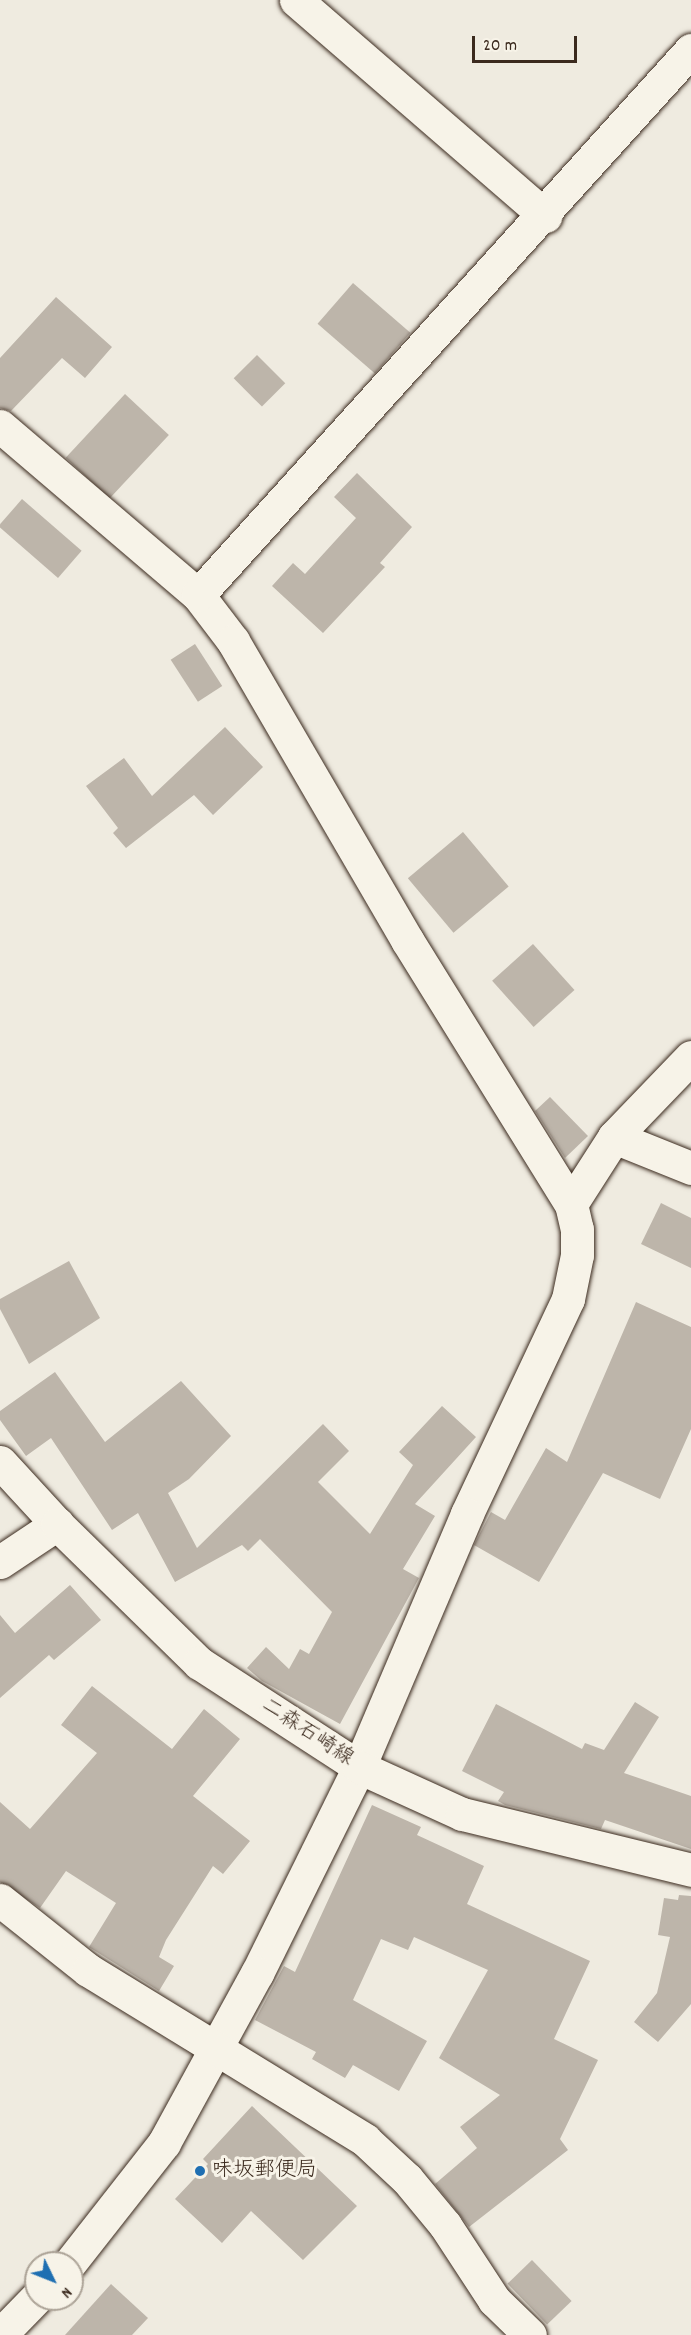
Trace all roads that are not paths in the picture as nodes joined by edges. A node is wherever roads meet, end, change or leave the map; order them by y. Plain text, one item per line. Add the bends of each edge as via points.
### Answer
1 (296, 0) edge
2 (691, 50) edge
3 (545, 216) junction
4 (0, 426) edge
5 (198, 595) junction
6 (691, 1057) edge
7 (614, 1137) junction
8 (691, 1168) edge
9 (571, 1204) junction
10 (0, 1462) edge
11 (57, 1524) junction
12 (0, 1562) edge
13 (359, 1767) junction
14 (691, 1870) edge
15 (0, 1900) edge
16 (216, 2051) junction
17 (79, 2251) edge
18 (24, 2310) edge
19 (0, 2335) edge
20 (530, 2335) edge

1 - 3 street
2 - 3 street
3 - 5 street
4 - 5 street
5 - 9 street via 249,664 389,909
6 - 7 street
7 - 8 street
7 - 9 street
9 - 13 street via 577,1255 568,1299 467,1514
10 - 11 street, 二森石崎線
11 - 12 street
11 - 13 street, 二森石崎線 via 199,1663
13 - 14 street, 二森石崎線 via 462,1814
13 - 16 street
15 - 16 street via 88,1970
16 - 17 street via 164,2143
16 - 20 street via 365,2140 407,2179 445,2225 494,2300
18 - 19 street

